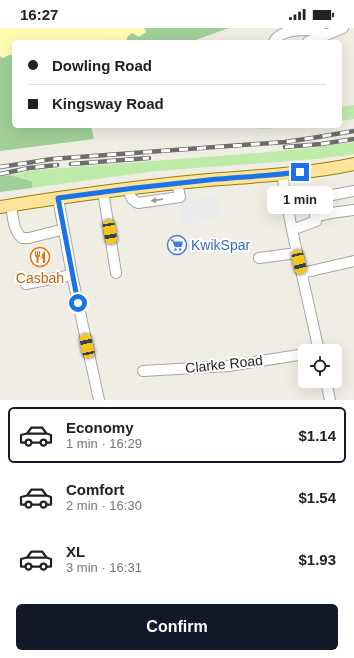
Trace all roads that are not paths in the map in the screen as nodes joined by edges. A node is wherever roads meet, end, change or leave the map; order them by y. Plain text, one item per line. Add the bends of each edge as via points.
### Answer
1 (343, 28) edge
2 (325, 34) junction
3 (275, 40) edge
4 (312, 40) edge
5 (354, 164) edge
6 (283, 175) junction
7 (354, 191) edge
8 (103, 192) junction
9 (58, 198) junction
10 (6, 207) edge
11 (354, 210) edge
12 (315, 217) junction
13 (292, 230) junction
14 (57, 231) dead end
15 (297, 252) junction
16 (259, 258) dead end
17 (354, 261) edge
18 (302, 272) junction
19 (116, 273) dead end
20 (72, 275) junction
21 (26, 284) dead end
22 (317, 344) edge
23 (298, 355) edge
24 (143, 371) dead end
25 (327, 388) edge
26 (99, 400) edge
27 (330, 400) edge

1 - 2 street
2 - 3 street via 314,30 295,29 281,33
2 - 4 street
5 - 6 main road
6 - 8 main road via 208,180
6 - 13 street
7 - 12 street via 322,196 315,202
8 - 9 main road
8 - 19 street
9 - 10 main road
9 - 20 street
10 - 14 street via 17,233 22,238
11 - 12 street
12 - 13 street via 316,221
13 - 15 street
15 - 16 street
15 - 18 street
17 - 18 street
18 - 22 street
20 - 21 street
20 - 26 street
23 - 24 street, Clarke Road via 229,366
25 - 27 street

